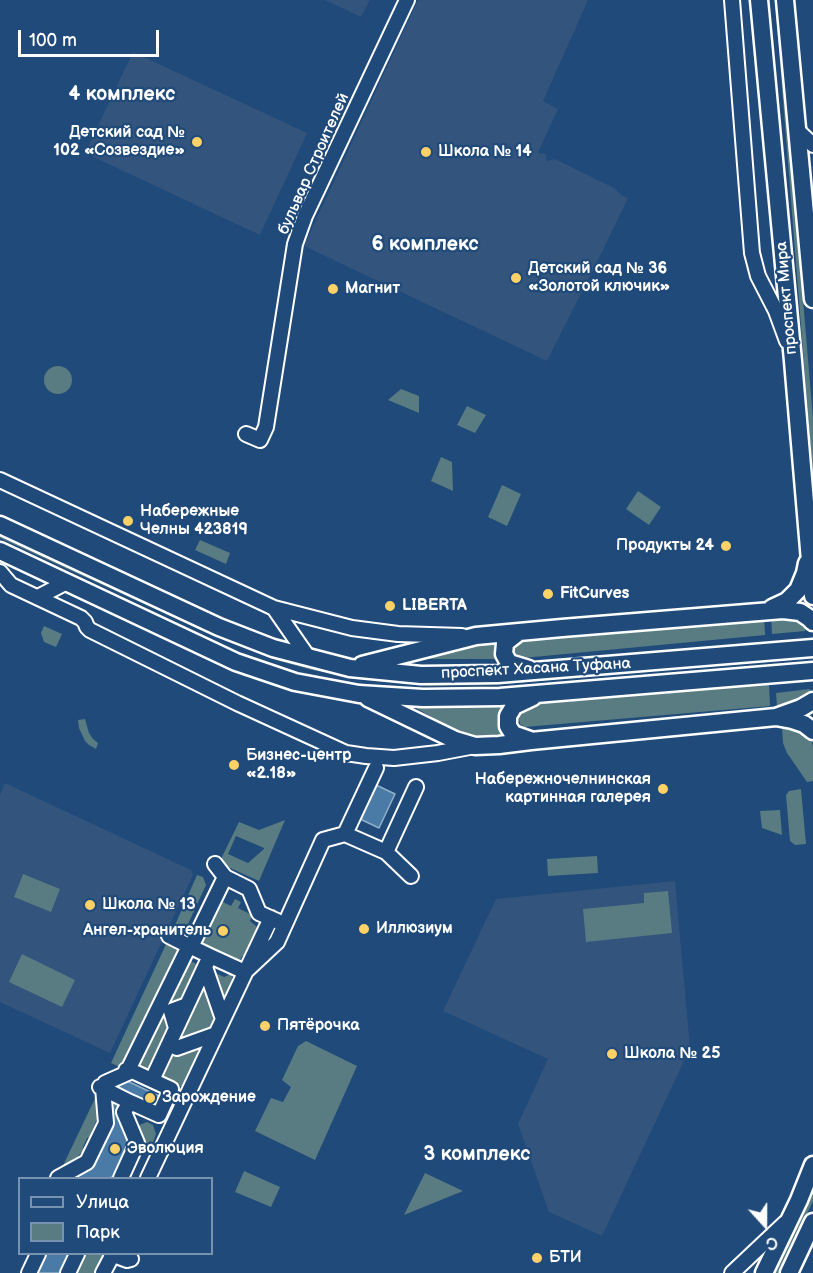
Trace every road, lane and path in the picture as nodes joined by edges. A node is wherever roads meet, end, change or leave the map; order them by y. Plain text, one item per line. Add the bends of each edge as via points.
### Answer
1 (407, 0) edge
2 (732, 0) edge
3 (759, 0) edge
4 (785, 0) edge
5 (797, 130) junction
6 (813, 145) edge
7 (813, 299) edge
8 (793, 361) junction
9 (246, 434) dead end
10 (0, 480) edge
11 (0, 525) edge
12 (0, 551) edge
13 (808, 553) junction
14 (0, 572) edge
15 (67, 582) junction
16 (813, 596) edge
17 (38, 597) junction
18 (274, 608) junction
19 (767, 610) junction
20 (813, 622) edge
21 (519, 632) junction
22 (476, 636) junction
23 (813, 648) edge
24 (308, 657) junction
25 (350, 668) junction
26 (536, 671) junction
27 (813, 671) edge
28 (359, 694) junction
29 (538, 694) junction
30 (813, 701) edge
31 (776, 717) junction
32 (813, 731) edge
33 (531, 741) junction
34 (475, 746) junction
35 (376, 768) dead end
36 (416, 787) dead end
37 (345, 834) junction
38 (386, 852) junction
39 (215, 864) dead end
40 (411, 876) dead end
41 (225, 877) junction
42 (271, 918) junction
43 (284, 924) junction
44 (263, 935) junction
45 (169, 936) dead end
46 (280, 944) junction
47 (190, 946) junction
48 (208, 962) junction
49 (245, 972) junction
50 (175, 1013) junction
51 (223, 1019) junction
52 (216, 1034) junction
53 (169, 1044) junction
54 (152, 1080) junction
55 (125, 1083) junction
56 (102, 1085) junction
57 (171, 1089) junction
58 (188, 1094) junction
59 (159, 1115) junction
60 (167, 1139) junction
61 (137, 1143) junction
62 (160, 1153) junction
63 (129, 1160) junction
64 (813, 1165) edge
65 (150, 1175) edge
66 (61, 1177) edge
67 (121, 1177) edge
68 (789, 1219) junction
69 (813, 1222) edge
70 (76, 1255) edge
71 (112, 1255) edge
72 (114, 1255) edge
73 (37, 1256) edge
74 (131, 1259) dead end
75 (21, 1273) edge
76 (29, 1273) edge
77 (68, 1273) edge
78 (103, 1273) edge
79 (732, 1273) edge
80 (764, 1273) edge
81 (789, 1273) edge

1 - 9 street, бульвар Строителей via 305,216 295,244 266,427 260,440
2 - 8 street via 752,253
3 - 8 main road, проспект Мира
4 - 5 main road, проспект Мира
5 - 6 street
5 - 7 main road, проспект Мира
8 - 13 main road, проспект Мира
10 - 18 street
11 - 24 main road, проспект Хасана Туфана via 219,627
12 - 15 main road, проспект Хасана Туфана
13 - 16 main road, проспект Мира
13 - 19 main road via 798,590 787,601
14 - 17 street via 11,585
15 - 17 street
15 - 28 main road, проспект Хасана Туфана via 236,662 295,682
17 - 34 street via 81,618 90,630 346,753 394,758
18 - 22 street via 352,628 398,634
18 - 24 street
19 - 20 main road via 800,612
19 - 21 main road
21 - 22 main road
21 - 26 main road via 505,643 504,654 509,663
22 - 25 main road
23 - 26 main road, проспект Хасана Туфана
24 - 25 main road, проспект Хасана Туфана
25 - 26 main road, проспект Хасана Туфана via 421,675
27 - 29 main road, проспект Хасана Туфана
28 - 29 main road, проспект Хасана Туфана via 423,698
28 - 34 main road
29 - 33 main road via 514,706 508,716 507,726 513,734
30 - 31 main road
31 - 32 main road via 798,722
31 - 33 main road
33 - 34 main road
35 - 37 street
36 - 38 street
37 - 38 street
37 - 43 street via 323,840
38 - 40 street
39 - 41 street
41 - 42 street via 249,889 259,912
41 - 47 street
42 - 43 street
42 - 44 street
43 - 46 street
44 - 46 street
44 - 49 street
45 - 47 street
46 - 49 street
47 - 48 street
47 - 50 street
48 - 49 street
48 - 50 street
48 - 51 street
49 - 51 street
50 - 53 street
50 - 55 street via 130,1066
51 - 52 street
52 - 53 street via 177,1048
52 - 58 street
53 - 54 street
54 - 55 street
54 - 57 street
55 - 56 street
55 - 56 street
55 - 59 street
55 - 61 street via 124,1112
56 - 66 street via 106,1123 87,1162
57 - 58 street
57 - 59 street
58 - 60 street
59 - 60 street via 157,1120
60 - 62 street
61 - 62 street
61 - 63 street
62 - 65 street
63 - 65 street
63 - 67 street
64 - 68 main road
68 - 79 street
68 - 80 main road
69 - 81 main road
70 - 77 street
71 - 78 street
72 - 74 street
73 - 75 street
73 - 76 street

